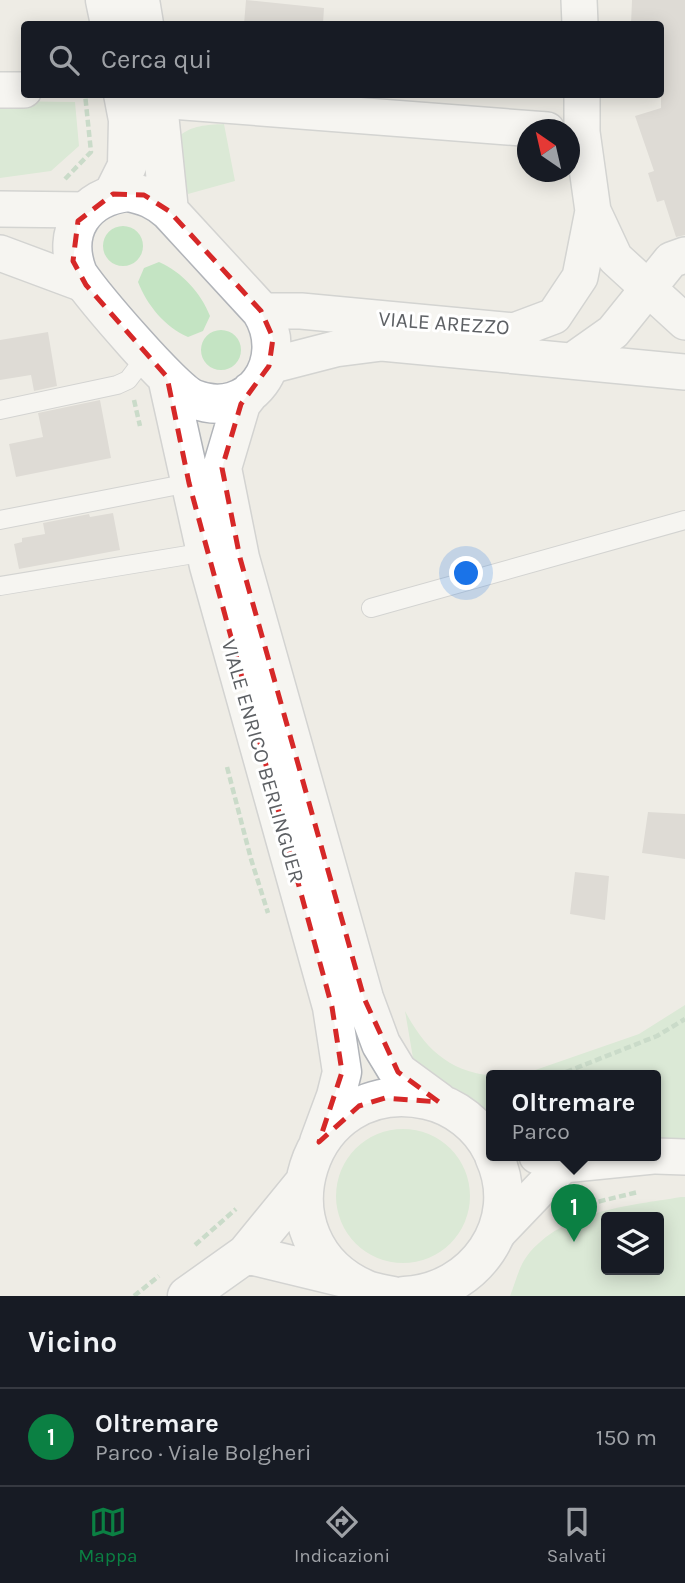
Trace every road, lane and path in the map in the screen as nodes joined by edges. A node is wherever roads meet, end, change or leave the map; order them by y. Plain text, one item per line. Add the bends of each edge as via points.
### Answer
1 (105, 0) edge
2 (140, 0) edge
3 (579, 0) edge
4 (109, 21) edge
5 (144, 21) edge
6 (580, 21) edge
7 (0, 90) edge
8 (21, 90) edge
9 (85, 98) edge
10 (144, 98) edge
11 (146, 98) edge
12 (170, 98) edge
13 (581, 98) edge
14 (578, 119) edge
15 (517, 127) edge
16 (580, 151) edge
17 (87, 195) junction
18 (0, 209) edge
19 (169, 211) junction
20 (593, 211) junction
21 (0, 253) edge
22 (685, 255) edge
23 (86, 285) junction
24 (648, 289) junction
25 (261, 311) junction
26 (685, 322) edge
27 (572, 361) junction
28 (148, 371) junction
29 (685, 372) edge
30 (260, 379) junction
31 (0, 410) edge
32 (141, 428) dead end
33 (189, 483) junction
34 (0, 520) edge
35 (685, 520) edge
36 (205, 552) junction
37 (0, 586) edge
38 (371, 608) dead end
39 (223, 754) dead end
40 (271, 923) dead end
41 (685, 1019) edge
42 (571, 1070) edge
43 (439, 1102) junction
44 (486, 1141) edge
45 (318, 1142) junction
46 (661, 1156) edge
47 (685, 1157) edge
48 (496, 1161) edge
49 (550, 1161) edge
50 (304, 1182) junction
51 (639, 1192) dead end
52 (243, 1203) dead end
53 (234, 1211) dead end
54 (561, 1211) dead end
55 (489, 1246) junction
56 (246, 1254) junction
57 (345, 1278) junction
58 (187, 1296) edge
59 (393, 1296) edge
60 (404, 1296) edge
61 (482, 1296) edge

1 - 4 main road
2 - 5 main road
3 - 6 street
7 - 8 street
9 - 17 path via 91,152
10 - 17 main road via 128,120 127,166
11 - 19 main road
12 - 15 street
13 - 14 street
16 - 20 street
17 - 18 street
17 - 19 main road via 144,195
17 - 23 main road via 71,247
19 - 25 main road
20 - 24 street via 615,258
20 - 25 street, VIALE AREZZO via 580,277 554,316 514,331
21 - 23 street
22 - 24 street via 671,260
23 - 28 main road
24 - 26 street
24 - 27 street via 613,332
25 - 30 main road via 269,323 273,352
27 - 29 street, VIALE AREZZO
27 - 30 street, VIALE AREZZO via 382,343 335,349
28 - 30 main road via 206,403 238,400
28 - 31 lane via 117,385
28 - 32 path
28 - 33 main road, VIALE ENRICO BERLINGUER
30 - 43 main road, VIALE ENRICO BERLINGUER via 241,404 222,468 240,558 364,998 381,1044 398,1072
33 - 34 lane
33 - 36 main road, VIALE ENRICO BERLINGUER
35 - 38 lane
36 - 37 lane
36 - 45 main road, VIALE ENRICO BERLINGUER via 332,1007 342,1072
39 - 40 path
41 - 42 path via 657,1036
43 - 44 main road, VIALE ENRICO BERLINGUER via 465,1117
43 - 45 main road via 385,1098 359,1106
45 - 50 main road, VIALE ENRICO BERLINGUER
46 - 47 street
48 - 55 main road via 503,1202
49 - 55 street
50 - 56 main road
50 - 57 main road via 303,1210 311,1236 325,1259
51 - 54 path
52 - 53 path
55 - 60 main road via 465,1276 443,1289
55 - 61 main road
56 - 57 main road
56 - 58 main road
57 - 59 main road via 368,1291

